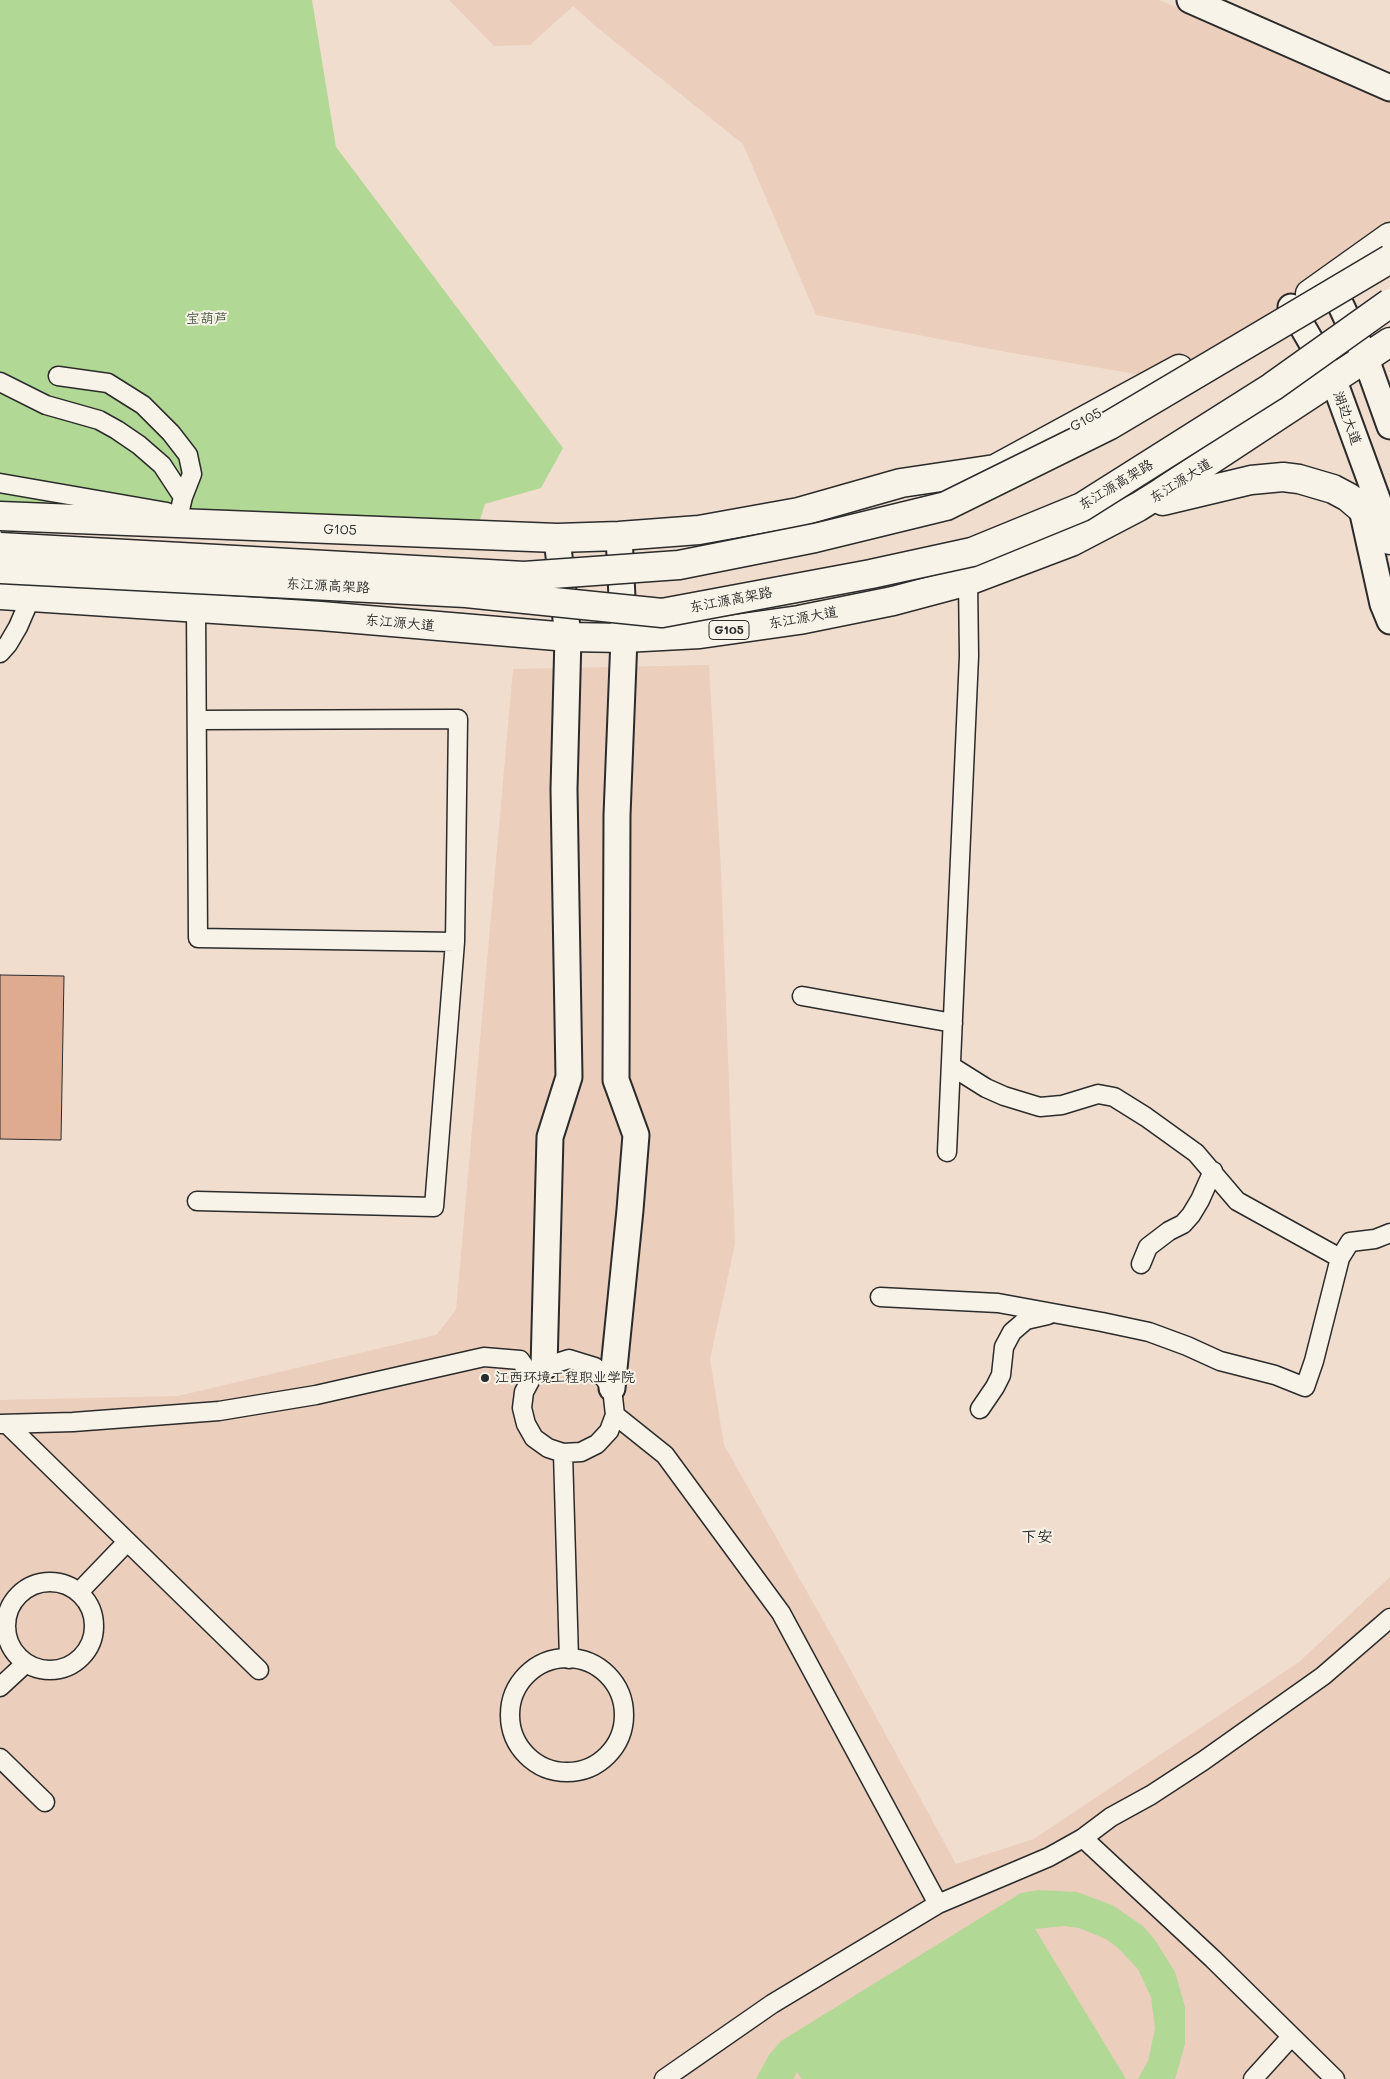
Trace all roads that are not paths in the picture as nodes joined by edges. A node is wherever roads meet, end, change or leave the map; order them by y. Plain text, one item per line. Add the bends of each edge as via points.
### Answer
1 (1190, 0) edge
2 (1390, 88) edge
3 (1390, 237) edge
4 (1390, 259) edge
5 (1329, 280) junction
6 (1390, 303) edge
7 (1291, 307) junction
8 (1390, 342) edge
9 (1366, 359) junction
10 (58, 376) dead end
11 (1334, 381) junction
12 (0, 382) edge
13 (1390, 404) edge
14 (1390, 426) edge
15 (0, 483) edge
16 (181, 506) junction
17 (1138, 507) junction
18 (1361, 507) junction
19 (0, 516) edge
20 (417, 526) dead end
21 (452, 534) junction
22 (1390, 534) edge
23 (619, 536) junction
24 (0, 538) edge
25 (557, 538) junction
26 (1390, 540) edge
27 (0, 547) edge
28 (0, 569) edge
29 (0, 579) edge
30 (968, 581) junction
31 (0, 595) edge
32 (31, 597) junction
33 (196, 607) junction
34 (1390, 621) edge
35 (505, 632) junction
36 (568, 637) junction
37 (624, 638) junction
38 (0, 652) edge
39 (198, 720) junction
40 (455, 942) junction
41 (802, 996) dead end
42 (953, 1023) junction
43 (951, 1066) junction
44 (947, 1152) dead end
45 (1213, 1171) junction
46 (198, 1201) dead end
47 (1390, 1233) edge
48 (1340, 1258) junction
49 (1141, 1264) dead end
50 (880, 1297) dead end
51 (1056, 1314) junction
52 (538, 1372) junction
53 (612, 1388) junction
54 (980, 1409) dead end
55 (615, 1415) junction
56 (4, 1424) edge
57 (563, 1453) junction
58 (127, 1542) junction
59 (79, 1592) junction
60 (1390, 1618) edge
61 (568, 1659) junction
62 (26, 1663) junction
63 (259, 1670) dead end
64 (0, 1687) edge
65 (0, 1758) edge
66 (45, 1802) dead end
67 (1083, 1838) junction
68 (938, 1904) junction
69 (1291, 2037) junction
70 (664, 2079) edge
71 (1253, 2079) edge
72 (1335, 2079) edge

1 - 2 street
3 - 5 highway, G105 / G105
4 - 27 highway, 东江源高架路, bridge via 1110,425 946,506 815,538 679,565 524,576
5 - 7 highway, G105 / G105
5 - 9 street
6 - 28 highway, 东江源高架路, bridge via 1272,387 1082,507 972,552 862,575 662,612 466,592
7 - 11 street, 湖边大道
7 - 23 highway, G105 / G105 via 994,469 901,483 799,512 699,530
8 - 9 highway, 东江源大道 / G105
9 - 11 highway, 东江源大道 / G105
9 - 13 street
9 - 14 street
10 - 16 street via 108,383 155,415 188,455 192,474
11 - 17 highway, 东江源大道 / G105
11 - 18 street
11 - 22 street, 湖边大道
12 - 16 street via 46,405 99,420 139,445 162,465
15 - 16 street
16 - 20 street
17 - 18 highway via 1267,477 1299,479 1324,486
17 - 30 highway, 东江源大道 / G105 via 1071,542
18 - 26 highway
18 - 34 street via 1383,604
19 - 21 highway, G105 / G105
21 - 24 highway via 378,547 66,531
21 - 25 highway, G105 / G105
23 - 25 highway, G105 / G105
23 - 37 street
25 - 36 street
29 - 35 highway via 20,583 362,605
30 - 37 highway, 东江源大道 / G105 via 893,601 799,620 700,634
30 - 42 street via 969,656
31 - 32 highway, 东江源大道 / G105
32 - 33 highway, 东江源大道 / G105
32 - 38 street via 18,627
33 - 35 highway, 东江源大道 / G105
33 - 39 street
35 - 36 highway, 东江源大道 / G105
36 - 37 highway, 东江源大道 / G105
36 - 52 street via 564,789 569,1077 550,1137
37 - 53 street via 617,815 616,1080 636,1135
39 - 40 street via 198,938
39 - 40 street via 458,719
40 - 46 street via 434,1207
41 - 42 street
42 - 43 street
43 - 44 street
43 - 45 street via 986,1088 1040,1107 1062,1105 1098,1094 1114,1097 1186,1145
45 - 48 street via 1237,1201
45 - 49 street via 1191,1215 1148,1247
47 - 48 street via 1350,1242
48 - 51 street via 1324,1328 1305,1386 1275,1374 1220,1361 1149,1332
50 - 51 street via 998,1303
51 - 54 street via 1026,1320 1012,1332 1004,1347 1001,1375
52 - 53 street via 569,1359 595,1367
52 - 56 street via 520,1360 484,1356 316,1395 219,1411
52 - 57 street via 524,1392 522,1408 526,1424 534,1438
53 - 55 street
55 - 57 street via 609,1431 597,1444 581,1452
55 - 68 street via 665,1455 781,1613
56 - 58 street
57 - 61 street
58 - 59 street
58 - 63 street
59 - 62 street via 94,1618 93,1638 86,1652 75,1663 56,1670
59 - 62 street via 60,1582 50,1581 30,1586 15,1599 6,1628 12,1648
60 - 67 street via 1315,1682 1202,1761
61 - 61 street via 589,1663 613,1682 622,1701 624,1722 618,1742 605,1758 587,1769 566,1772 546,1768 528,1756 516,1739 510,1719 513,1698 523,1680 548,1662
62 - 64 street
65 - 66 street
67 - 68 street via 1049,1857
67 - 69 street
68 - 70 street via 772,2004
69 - 71 street
69 - 72 street

